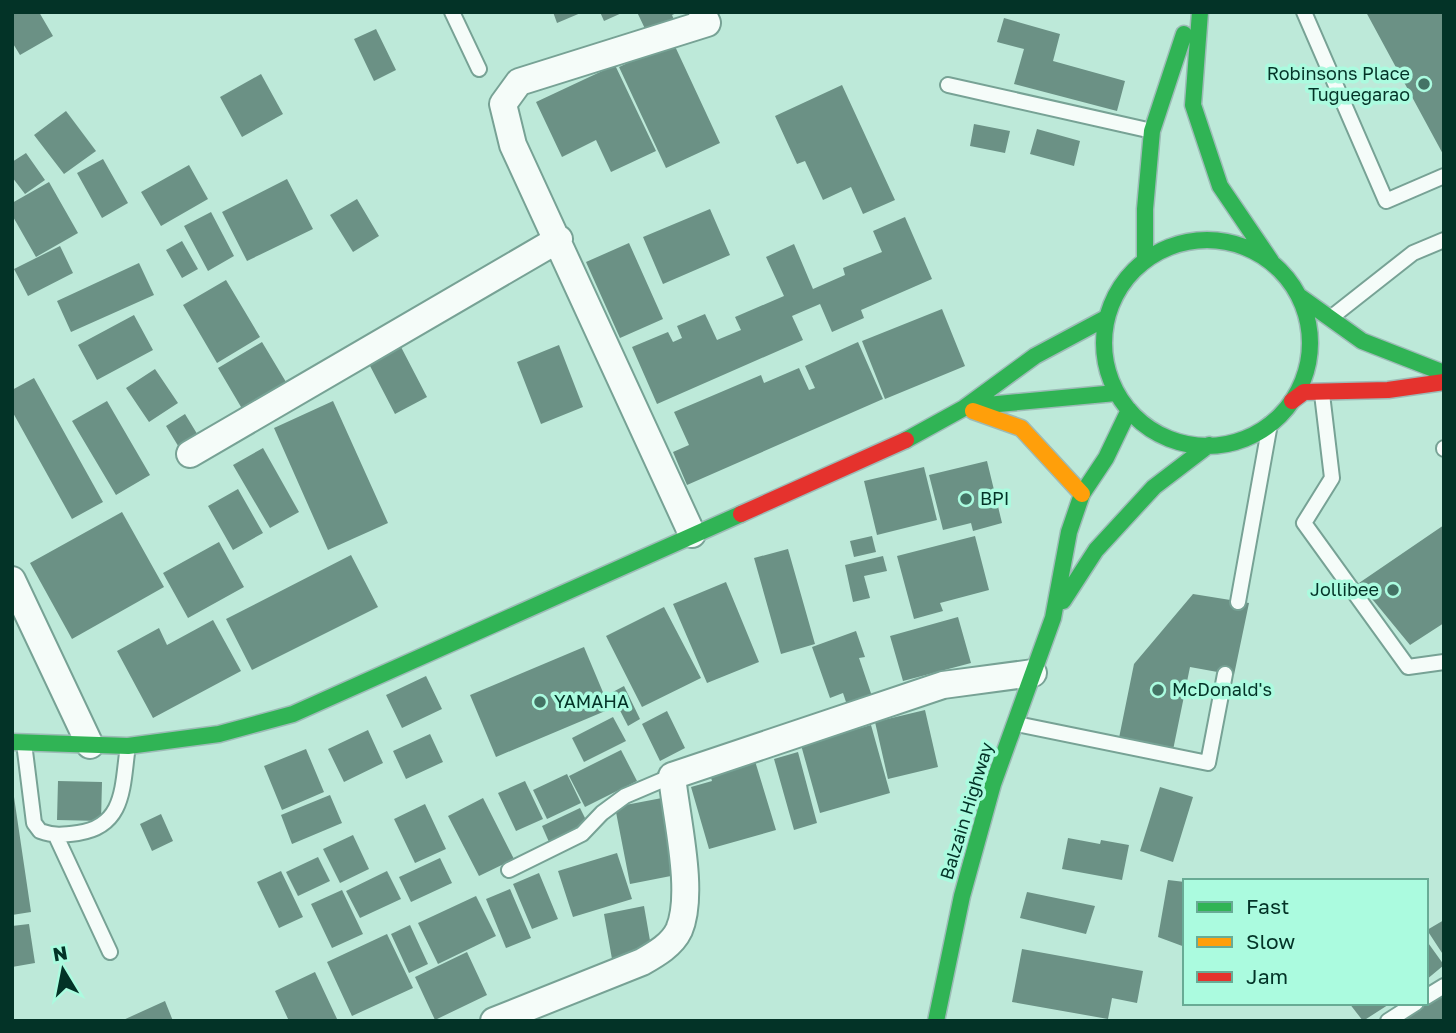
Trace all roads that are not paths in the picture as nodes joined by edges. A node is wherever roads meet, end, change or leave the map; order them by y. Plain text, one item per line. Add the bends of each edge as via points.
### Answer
1 (452, 12) edge
2 (702, 12) edge
3 (1191, 12) edge
4 (1200, 12) edge
5 (1304, 12) edge
6 (479, 69) dead end
7 (948, 85) dead end
8 (1152, 131) junction
9 (1444, 176) edge
10 (559, 239) junction
11 (1444, 240) edge
12 (1145, 260) junction
13 (1272, 263) junction
14 (1299, 296) junction
15 (1331, 317) junction
16 (1106, 318) junction
17 (1444, 373) edge
18 (1444, 382) edge
19 (1116, 393) junction
20 (1322, 394) junction
21 (1292, 401) junction
22 (964, 408) junction
23 (1129, 410) junction
24 (1270, 424) junction
25 (1209, 445) junction
26 (190, 454) dead end
27 (1082, 494) junction
28 (692, 534) junction
29 (12, 580) edge
30 (1238, 602) dead end
31 (1053, 618) junction
32 (1444, 662) edge
33 (1034, 673) junction
34 (1225, 674) dead end
35 (1016, 724) junction
36 (18, 742) edge
37 (90, 745) junction
38 (128, 746) junction
39 (672, 776) junction
40 (56, 836) junction
41 (509, 870) dead end
42 (110, 952) dead end
43 (1444, 986) edge
44 (1428, 996) edge
45 (1413, 1005) edge
46 (494, 1021) edge
47 (936, 1021) edge
48 (1388, 1021) edge

1 - 6 lane
2 - 10 street via 707,23 519,82 503,104 513,145
3 - 8 main road
4 - 13 main road via 1193,105 1220,186
5 - 9 lane via 1386,201
7 - 8 lane
8 - 12 main road
10 - 26 street
10 - 28 street
11 - 15 lane via 1413,253
12 - 13 main road via 1186,242 1209,240 1253,251
12 - 16 main road via 1121,286
13 - 14 main road
14 - 15 main road
14 - 21 main road via 1309,325 1310,357
15 - 17 main road via 1362,341
16 - 19 main road via 1105,356
16 - 22 main road via 1035,356
18 - 20 main road
19 - 22 main road
19 - 23 main road
20 - 21 main road via 1304,392
20 - 32 lane via 1332,478 1304,523 1408,667
21 - 24 main road
22 - 27 main road via 1021,428
22 - 28 main road via 916,435
23 - 25 main road via 1165,437
23 - 27 main road
24 - 25 main road via 1241,439
24 - 30 lane
25 - 31 main road via 1154,487 1096,550
27 - 31 main road via 1069,532
28 - 38 main road via 293,714 219,734
29 - 37 street
31 - 33 main road, Balzain Highway
33 - 35 main road, Balzain Highway
33 - 39 street via 943,685
34 - 35 lane via 1208,763
35 - 47 main road, Balzain Highway via 993,783 962,895
36 - 37 main road
36 - 40 lane via 34,823 40,831
37 - 38 main road
38 - 40 lane via 120,799 112,819 87,832
39 - 41 lane via 625,796 582,834
39 - 46 street via 684,882 678,931 663,950 642,962
40 - 42 lane
43 - 44 lane
45 - 48 lane

